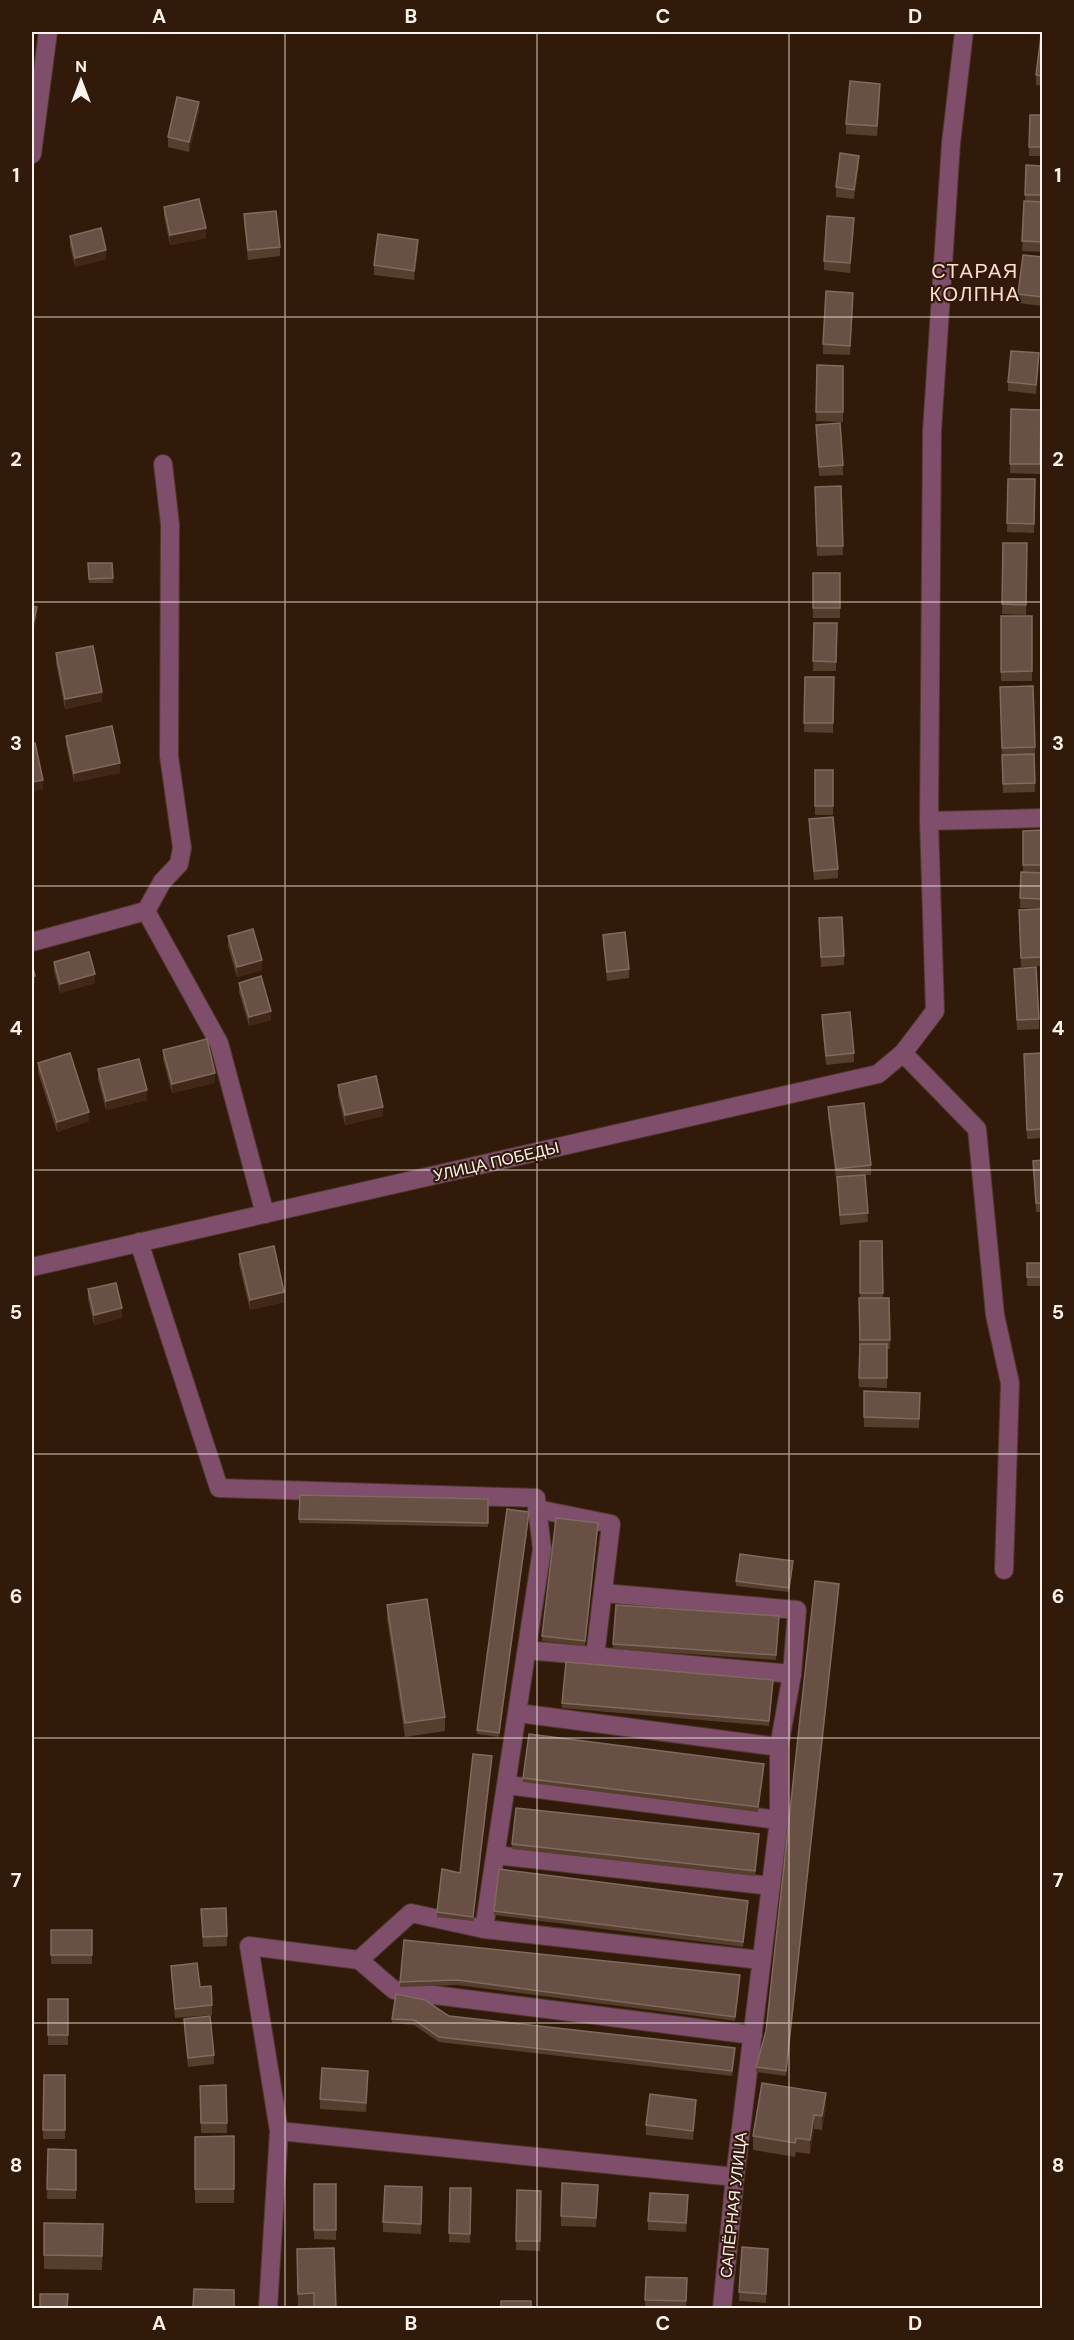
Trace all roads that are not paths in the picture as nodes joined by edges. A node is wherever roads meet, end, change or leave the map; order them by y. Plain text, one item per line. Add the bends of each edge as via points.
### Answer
1 (48, 32) edge
2 (964, 32) edge
3 (32, 154) edge
4 (164, 464) dead end
5 (1042, 818) edge
6 (929, 821) junction
7 (146, 911) junction
8 (32, 942) edge
9 (903, 1053) junction
10 (265, 1214) junction
11 (139, 1242) junction
12 (32, 1266) edge
13 (537, 1509) junction
14 (1004, 1570) dead end
15 (603, 1593) junction
16 (527, 1650) junction
17 (595, 1656) junction
18 (792, 1674) junction
19 (518, 1713) junction
20 (779, 1747) junction
21 (507, 1785) junction
22 (779, 1820) junction
23 (496, 1855) junction
24 (771, 1886) junction
25 (484, 1929) junction
26 (359, 1960) junction
27 (761, 1960) junction
28 (753, 2035) junction
29 (279, 2131) junction
30 (735, 2176) junction
31 (268, 2308) edge
32 (722, 2308) edge

1 - 3 street
2 - 6 street via 951,143 932,431
4 - 7 street via 170,524 169,756 182,848 179,864 162,882
5 - 6 street
6 - 9 street, УЛИЦА ПОБЕДЫ via 935,1011
7 - 8 street
7 - 10 street via 219,1043
9 - 10 street, УЛИЦА ПОБЕДЫ via 878,1074
9 - 14 street via 977,1129 995,1315 1010,1383
10 - 11 street, УЛИЦА ПОБЕДЫ
11 - 12 street, УЛИЦА ПОБЕДЫ
11 - 13 street via 219,1488 536,1498
13 - 15 street via 611,1524
13 - 16 street via 542,1550
15 - 17 street
15 - 18 street, САПЁРНАЯ УЛИЦА via 797,1610
16 - 17 street
16 - 19 street
17 - 18 street
18 - 20 street, САПЁРНАЯ УЛИЦА
19 - 20 street
19 - 21 street
20 - 22 street, САПЁРНАЯ УЛИЦА
21 - 22 street
21 - 23 street
22 - 24 street, САПЁРНАЯ УЛИЦА
23 - 24 street
23 - 25 street
24 - 27 street, САПЁРНАЯ УЛИЦА
25 - 26 street via 411,1913
25 - 27 street
26 - 28 street via 394,1990
26 - 29 street via 249,1946
27 - 28 street, САПЁРНАЯ УЛИЦА
28 - 30 street, САПЁРНАЯ УЛИЦА
29 - 30 street
29 - 31 street
30 - 32 street, САПЁРНАЯ УЛИЦА

